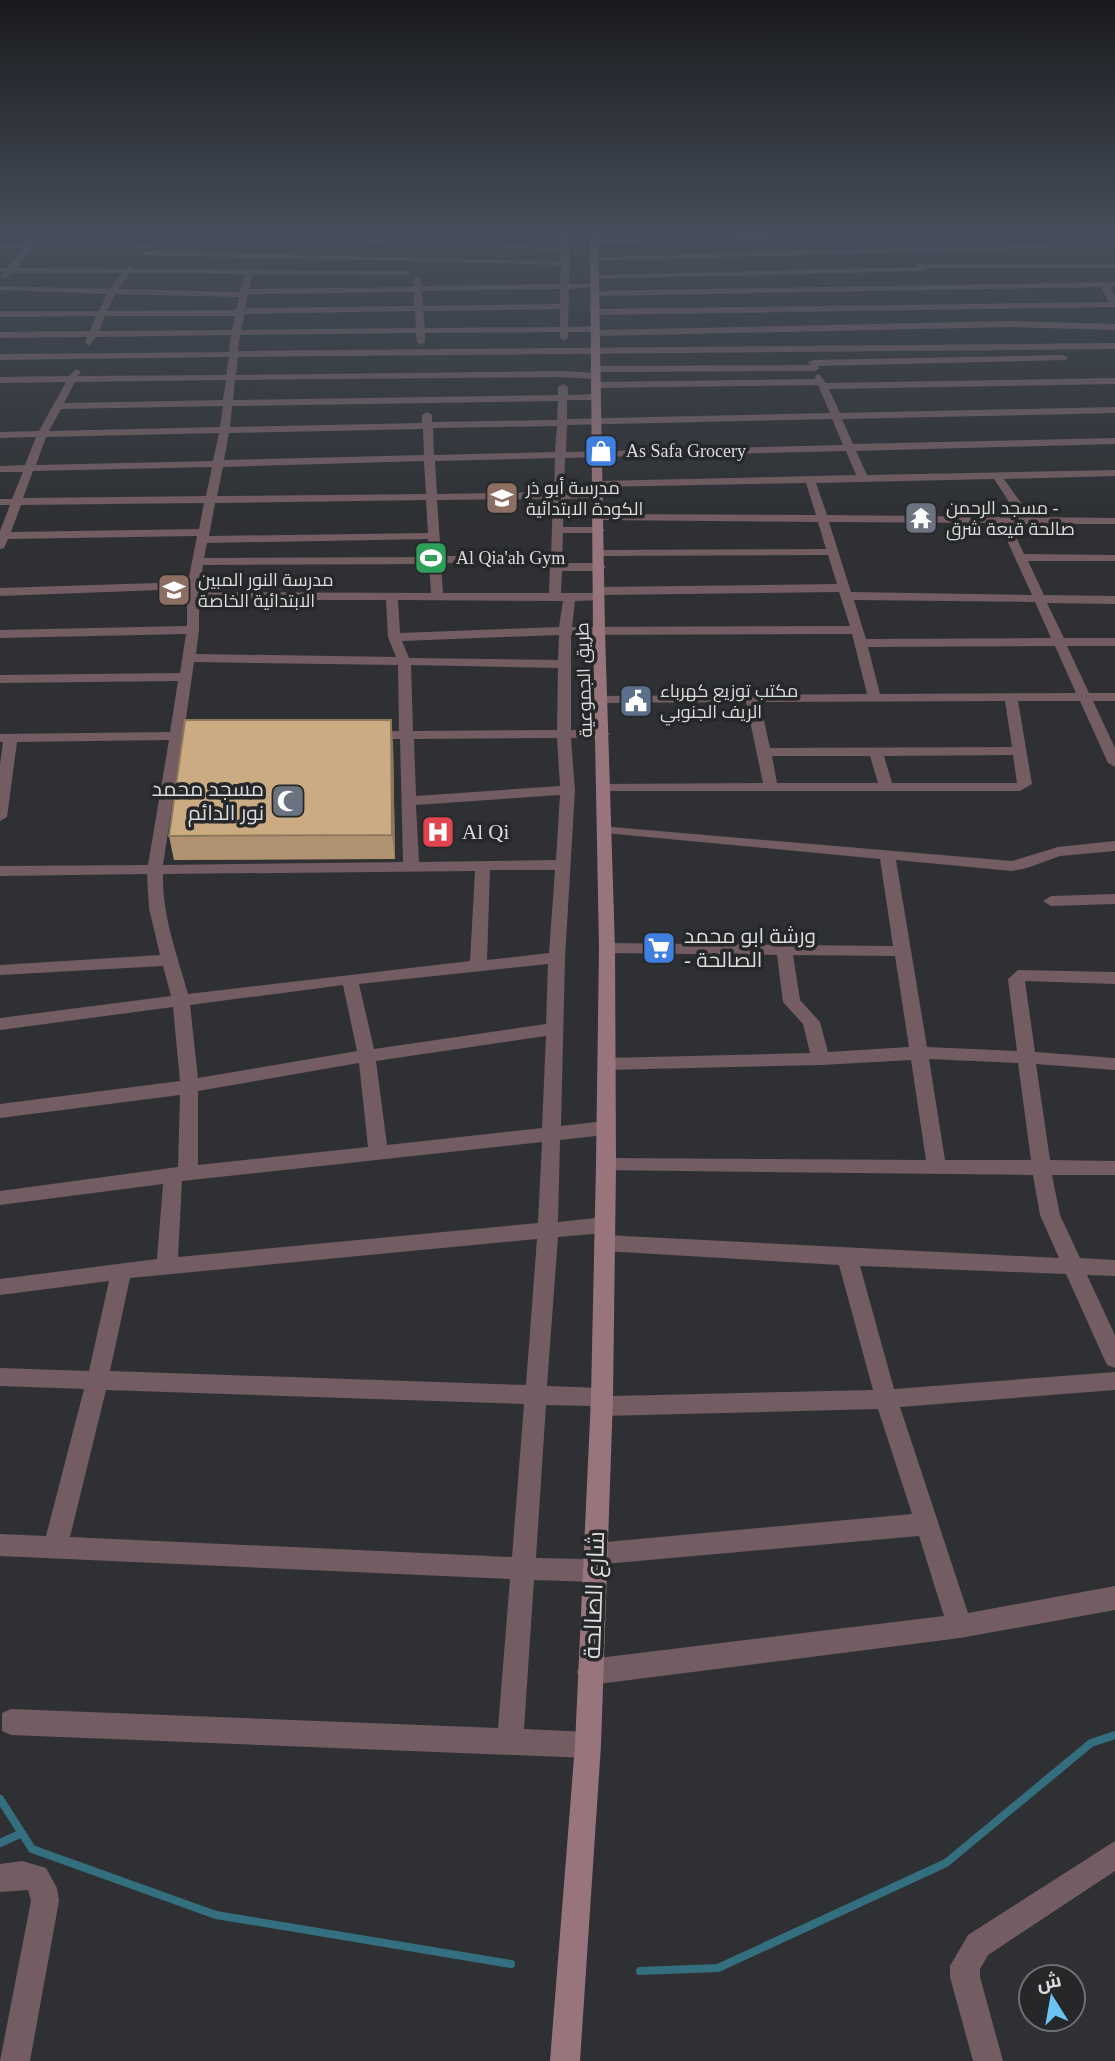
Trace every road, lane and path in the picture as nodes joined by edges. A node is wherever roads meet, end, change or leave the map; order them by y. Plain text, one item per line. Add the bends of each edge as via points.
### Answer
1 (96, 327) edge
2 (237, 327) edge
3 (592, 327) edge
4 (839, 327) edge
5 (898, 327) edge
6 (1104, 327) edge
7 (798, 328) junction
8 (564, 329) junction
9 (420, 330) junction
10 (595, 331) junction
11 (236, 332) junction
12 (93, 334) junction
13 (0, 335) edge
14 (1115, 344) edge
15 (988, 347) junction
16 (908, 348) junction
17 (564, 350) junction
18 (807, 350) junction
19 (594, 351) junction
20 (422, 352) junction
21 (233, 355) junction
22 (0, 357) edge
23 (84, 357) junction
24 (1075, 358) dead end
25 (996, 360) junction
26 (814, 365) junction
27 (422, 374) junction
28 (563, 375) junction
29 (232, 378) junction
30 (0, 380) edge
31 (71, 380) junction
32 (1115, 380) edge
33 (596, 382) junction
34 (822, 384) junction
35 (562, 398) junction
36 (426, 399) junction
37 (228, 402) junction
38 (55, 406) junction
39 (1115, 410) edge
40 (835, 417) junction
41 (596, 423) junction
42 (562, 424) junction
43 (428, 426) junction
44 (225, 429) junction
45 (42, 434) junction
46 (0, 435) edge
47 (1115, 441) edge
48 (848, 447) junction
49 (597, 453) junction
50 (562, 455) junction
51 (429, 456) junction
52 (217, 462) junction
53 (27, 468) junction
54 (0, 469) edge
55 (1115, 473) edge
56 (997, 476) junction
57 (863, 479) junction
58 (810, 481) junction
59 (598, 490) junction
60 (557, 495) junction
61 (430, 498) junction
62 (211, 499) junction
63 (0, 502) edge
64 (15, 502) junction
65 (823, 519) junction
66 (1003, 520) junction
67 (1027, 520) junction
68 (1115, 521) edge
69 (599, 524) junction
70 (558, 530) junction
71 (203, 536) junction
72 (432, 536) junction
73 (1, 539) edge
74 (833, 552) junction
75 (1018, 556) junction
76 (1115, 558) edge
77 (434, 560) junction
78 (600, 560) junction
79 (199, 562) junction
80 (556, 563) junction
81 (192, 590) junction
82 (0, 592) edge
83 (845, 592) junction
84 (599, 594) junction
85 (392, 597) junction
86 (436, 597) junction
87 (562, 597) junction
88 (1039, 600) junction
89 (1115, 600) edge
90 (193, 630) junction
91 (565, 631) junction
92 (599, 632) junction
93 (0, 634) edge
94 (394, 636) junction
95 (859, 637) junction
96 (1061, 642) junction
97 (1115, 642) edge
98 (188, 659) junction
99 (404, 661) junction
100 (566, 664) junction
101 (184, 677) junction
102 (0, 679) edge
103 (874, 697) junction
104 (1011, 697) junction
105 (1085, 697) junction
106 (1115, 697) edge
107 (752, 698) junction
108 (601, 699) junction
109 (564, 734) junction
110 (603, 734) junction
111 (352, 735) edge
112 (407, 735) junction
113 (175, 736) junction
114 (202, 736) edge
115 (6, 737) edge
116 (1111, 748) edge
117 (876, 751) junction
118 (1020, 751) junction
119 (764, 752) junction
120 (1115, 764) edge
121 (771, 786) junction
122 (886, 786) junction
123 (604, 787) junction
124 (568, 790) junction
125 (408, 801) junction
126 (0, 817) edge
127 (605, 829) junction
128 (1115, 846) edge
129 (887, 854) junction
130 (483, 865) junction
131 (565, 865) junction
132 (411, 866) junction
133 (155, 869) junction
134 (0, 871) edge
135 (1115, 899) edge
136 (1051, 901) dead end
137 (607, 948) junction
138 (784, 949) junction
139 (904, 951) junction
140 (557, 958) junction
141 (170, 960) junction
142 (478, 964) junction
143 (0, 970) edge
144 (1115, 978) edge
145 (350, 979) junction
146 (181, 1001) junction
147 (0, 1024) edge
148 (555, 1030) junction
149 (919, 1053) junction
150 (367, 1057) junction
151 (1028, 1058) junction
152 (821, 1059) junction
153 (606, 1064) junction
154 (1115, 1064) edge
155 (189, 1086) junction
156 (0, 1111) edge
157 (606, 1128) junction
158 (549, 1134) junction
159 (378, 1152) junction
160 (606, 1165) junction
161 (937, 1167) junction
162 (1043, 1168) junction
163 (1115, 1168) edge
164 (180, 1174) junction
165 (0, 1198) edge
166 (548, 1231) junction
167 (604, 1234) junction
168 (847, 1257) junction
169 (1073, 1265) junction
170 (167, 1266) junction
171 (1115, 1268) edge
172 (121, 1271) junction
173 (0, 1287) edge
174 (1115, 1359) edge
175 (0, 1377) edge
176 (98, 1380) junction
177 (1115, 1381) edge
178 (537, 1396) junction
179 (886, 1399) junction
180 (602, 1401) junction
181 (926, 1524) junction
182 (0, 1545) edge
183 (55, 1548) junction
184 (595, 1562) junction
185 (521, 1569) junction
186 (1115, 1598) edge
187 (960, 1626) junction
188 (590, 1672) junction
189 (10, 1722) dead end
190 (510, 1740) junction
191 (588, 1745) junction
192 (1115, 1855) edge
193 (0, 1878) edge
194 (15, 2061) edge
195 (565, 2061) edge
196 (988, 2061) edge

1 - 12 street
2 - 11 street
3 - 10 main road, طريق الجموعية
4 - 7 street
5 - 16 street
6 - 14 street
7 - 10 street
7 - 18 street
8 - 9 street
8 - 10 street
8 - 17 street
9 - 11 street
9 - 20 street
10 - 19 main road, طريق الجموعية
11 - 12 street
11 - 21 street
12 - 13 street
12 - 23 street
14 - 15 street
15 - 16 street
15 - 25 street
16 - 18 street
17 - 19 street
17 - 20 street
17 - 28 street
18 - 19 street
18 - 26 street
19 - 33 main road, طريق الجموعية
20 - 21 street
20 - 27 street
21 - 23 street
21 - 29 street
22 - 23 street
23 - 31 street
24 - 25 street
25 - 26 street
26 - 33 street
26 - 34 street
27 - 28 street
27 - 29 street
27 - 36 street
28 - 33 street
28 - 35 street
29 - 31 street
29 - 37 street
30 - 31 street
31 - 38 street
32 - 34 street
33 - 34 street
33 - 35 street
33 - 41 main road, طريق الجموعية
34 - 40 street
35 - 36 street
35 - 42 street
36 - 37 street
36 - 43 street
37 - 38 street
37 - 44 street
38 - 45 street
39 - 40 street
40 - 41 street
40 - 48 street
41 - 42 street
41 - 49 main road, طريق الجموعية
42 - 43 street
42 - 50 street
43 - 44 street
43 - 51 street
44 - 45 street
44 - 52 street
45 - 46 street
45 - 53 street
47 - 48 street
48 - 49 street
48 - 57 street
49 - 50 street
49 - 59 main road, طريق الجموعية
50 - 51 street
50 - 60 street
51 - 52 street
51 - 61 street
52 - 53 street
52 - 62 street
53 - 54 street
53 - 64 street
55 - 56 street
56 - 57 street
56 - 67 street
57 - 58 street
58 - 59 street
58 - 65 street
59 - 60 street
59 - 69 main road, طريق الجموعية
60 - 61 street
60 - 70 street
61 - 62 street
61 - 72 street
62 - 64 street
62 - 71 street
63 - 64 street
64 - 73 street
65 - 66 street
65 - 69 street
65 - 74 street
66 - 67 street
66 - 75 street
67 - 68 street
69 - 70 street
69 - 78 main road, طريق الجموعية
70 - 80 street
71 - 72 street
71 - 73 street
71 - 79 street
72 - 77 street
74 - 78 street
74 - 83 street
75 - 76 street
75 - 88 street
77 - 79 street
77 - 80 street
77 - 86 street
78 - 80 street
78 - 84 main road, طريق الجموعية
79 - 81 street
80 - 87 street
81 - 82 street
81 - 85 street
81 - 90 street
83 - 84 street
83 - 88 street
83 - 95 street
84 - 87 street
84 - 92 main road, طريق الجموعية
85 - 86 street
85 - 94 street
86 - 87 street
87 - 91 street
88 - 89 street
88 - 96 street
90 - 93 street
90 - 98 street
91 - 92 street
91 - 94 street
91 - 100 street
92 - 95 street
92 - 108 main road, طريق الجموعية
94 - 99 street
95 - 96 street
95 - 103 street
96 - 97 street
96 - 105 street
98 - 99 street
98 - 101 street
99 - 100 street
99 - 112 street
100 - 109 street
101 - 102 street
101 - 113 street
103 - 104 street
103 - 107 street
104 - 105 street
104 - 118 street
105 - 106 street
105 - 116 street
107 - 108 street
107 - 119 street
108 - 110 main road, طريق الجموعية
109 - 110 street
109 - 112 street
109 - 124 street
110 - 123 main road, طريق الجموعية
111 - 112 street
112 - 125 street
113 - 114 street
113 - 115 street
113 - 133 street
115 - 126 street
116 - 120 street
117 - 118 street
117 - 119 street
117 - 122 street
118 - 122 street via 1025,784 1020,787
119 - 121 street
121 - 122 street
121 - 123 street
123 - 127 main road, طريق الجموعية
124 - 125 street
124 - 131 street
125 - 132 street
127 - 129 street
127 - 137 main road, طريق الجموعية
128 - 129 street via 1058,852 1012,866
129 - 139 street
130 - 131 street
130 - 132 street
130 - 142 street
131 - 140 street
132 - 133 street
133 - 134 street
133 - 141 street via 154,907
135 - 136 street
137 - 138 street
137 - 153 main road, طريق الجموعية
138 - 139 street
138 - 152 street via 792,1002 810,1022
139 - 149 street
140 - 142 street
140 - 148 street
141 - 143 street
141 - 146 street
142 - 145 street
144 - 151 street via 1017,977
145 - 146 street
145 - 150 street
146 - 147 street
146 - 155 street
148 - 150 street
148 - 158 street
149 - 151 street
149 - 152 street
149 - 161 street
150 - 155 street
150 - 159 street
151 - 154 street
151 - 162 street
152 - 153 street
153 - 157 main road, طريق الجموعية
155 - 156 street
155 - 164 street
157 - 158 street
157 - 160 main road, شارع الصالحة
158 - 159 street
158 - 166 street
159 - 164 street
160 - 161 street
160 - 167 main road, شارع الصالحة
161 - 162 street
162 - 163 street
162 - 169 street via 1050,1215
164 - 165 street
164 - 170 street
166 - 167 street
166 - 170 street
166 - 178 street
167 - 168 street
167 - 180 main road, شارع الصالحة
168 - 169 street
168 - 179 street
169 - 171 street
169 - 174 street
170 - 172 street
172 - 173 street
172 - 176 street
175 - 176 street
176 - 178 street
176 - 183 street
177 - 179 street
178 - 180 street
178 - 185 street
179 - 180 street
179 - 181 street
180 - 184 main road, شارع الصالحة
181 - 184 street
181 - 187 street
182 - 183 street
183 - 185 street
184 - 185 street
184 - 188 main road, شارع الصالحة
185 - 190 street
186 - 187 street
187 - 188 street
188 - 191 main road, شارع الصالحة
189 - 190 street
190 - 191 street
191 - 195 main road, شارع الصالحة
192 - 196 street via 978,1945 969,1958 965,1977
193 - 194 street via 36,1878 45,1901

